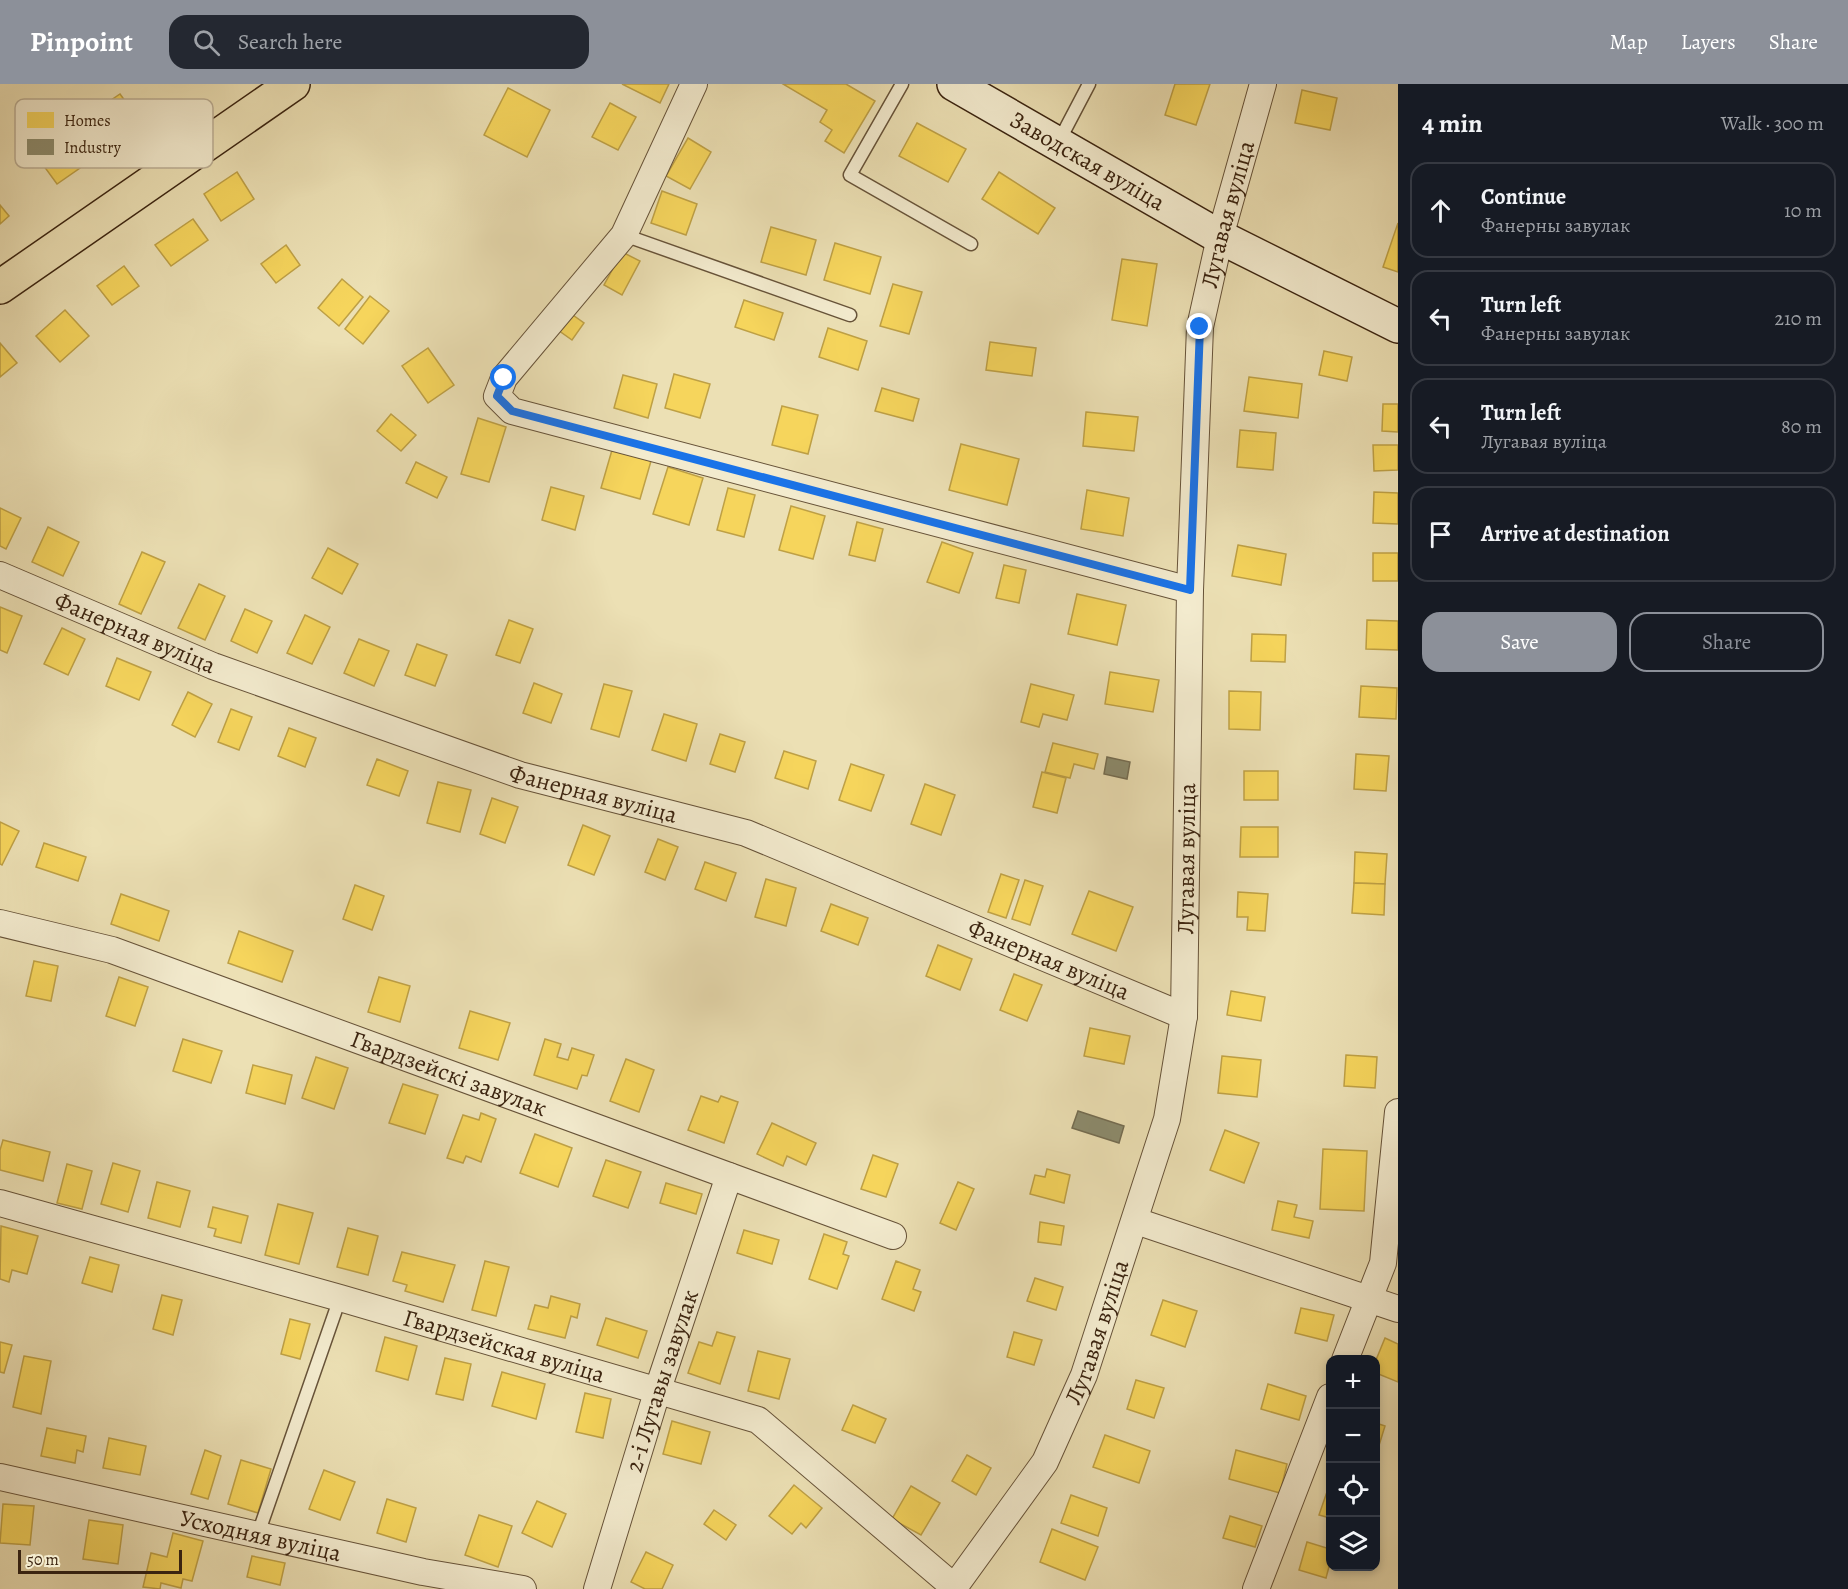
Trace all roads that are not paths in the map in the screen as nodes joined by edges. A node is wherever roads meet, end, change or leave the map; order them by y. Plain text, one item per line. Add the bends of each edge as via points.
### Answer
1 (293, 84) edge
2 (694, 84) edge
3 (902, 84) edge
4 (954, 84) edge
5 (1089, 84) edge
6 (1263, 84) edge
7 (213, 139) edge
8 (1057, 144) junction
9 (172, 168) edge
10 (624, 235) junction
11 (1220, 237) junction
12 (971, 244) dead end
13 (0, 287) edge
14 (850, 315) dead end
15 (1398, 326) edge
16 (0, 575) edge
17 (1190, 590) junction
18 (0, 923) edge
19 (1184, 1016) junction
20 (1398, 1112) edge
21 (729, 1176) junction
22 (0, 1203) edge
23 (1136, 1221) junction
24 (894, 1236) dead end
25 (340, 1298) junction
26 (1368, 1299) junction
27 (1398, 1310) edge
28 (1347, 1355) edge
29 (658, 1389) junction
30 (1326, 1407) edge
31 (0, 1477) edge
32 (258, 1534) junction
33 (954, 1588) edge
34 (523, 1589) edge
35 (597, 1589) edge
36 (1256, 1589) edge

1 - 7 main road
2 - 10 street
3 - 12 lane via 850,175
4 - 8 street, Заводская вуліца
5 - 8 lane
6 - 11 street, Лугавая вуліца
8 - 11 street, Заводская вуліца
9 - 13 main road
10 - 14 lane
10 - 17 street via 504,378 497,396 512,411
11 - 15 street, Заводская вуліца
11 - 17 street, Лугавая вуліца via 1200,327
16 - 19 street, Фанерная вуліца via 213,666 520,775 746,833
17 - 19 street, Лугавая вуліца
18 - 21 street, Гвардзейскі завулак via 112,950
19 - 23 street, Лугавая вуліца via 1167,1119
20 - 26 street via 1383,1263
21 - 24 street, Гвардзейскі завулак
21 - 29 street, 2-і Лугавы завулак
22 - 25 street, Гвардзейская вуліца
23 - 26 street
23 - 33 street, Лугавая вуліца via 1084,1375 1045,1462
25 - 29 street, Гвардзейская вуліца
25 - 32 lane
26 - 27 street
26 - 28 street
29 - 33 street, Гвардзейская вуліца via 758,1420
29 - 35 street, 2-і Лугавы завулак
30 - 36 street
31 - 32 street, Усходняя вуліца
32 - 34 street, Усходняя вуліца via 423,1572

